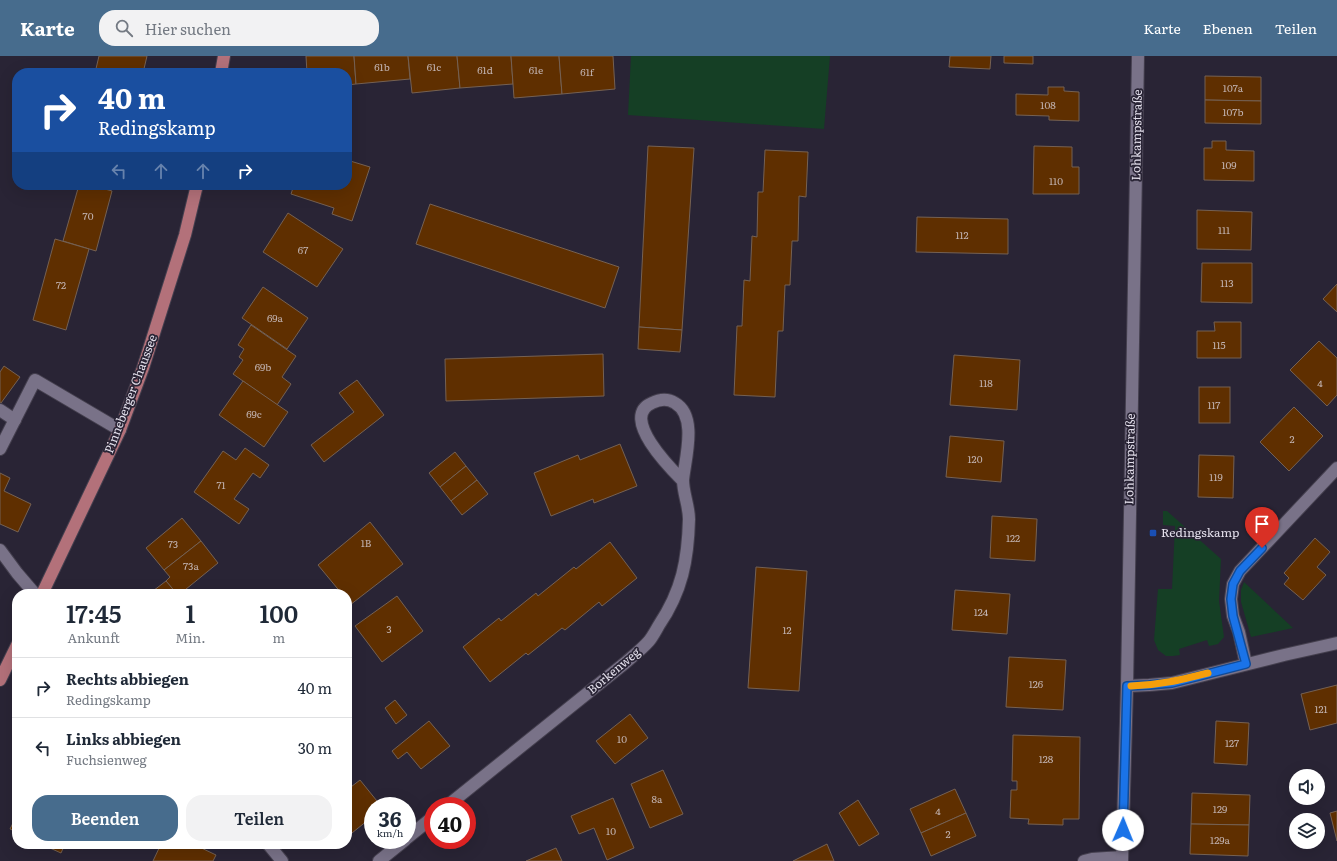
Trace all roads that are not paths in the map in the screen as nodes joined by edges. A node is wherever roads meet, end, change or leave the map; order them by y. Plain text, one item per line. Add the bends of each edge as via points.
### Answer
1 (224, 56) edge
2 (1138, 56) edge
3 (222, 68) edge
4 (196, 190) edge
5 (0, 410) edge
6 (15, 420) junction
7 (120, 430) junction
8 (1, 445) edge
9 (1337, 468) edge
10 (683, 481) junction
11 (0, 550) edge
12 (31, 589) edge
13 (44, 589) edge
14 (1337, 643) edge
15 (12, 655) edge
16 (1246, 664) junction
17 (0, 680) edge
18 (1127, 686) junction
19 (458, 797) edge
20 (424, 825) edge
21 (416, 831) edge
22 (272, 849) edge
23 (394, 849) edge
24 (1122, 859) edge
25 (282, 861) edge
26 (379, 861) edge
27 (1084, 861) edge

1 - 3 main road
2 - 18 street, Lohkampstraße
4 - 7 main road, Pinneberger Chaussee via 183,243
5 - 6 street
6 - 7 street via 35,380
6 - 8 street
7 - 13 main road, Pinneberger Chaussee
9 - 16 street via 1240,571 1233,584 1233,616
10 - 10 street, Borkenweg via 688,450 688,424 680,406 669,400 659,400 649,404 643,412 641,423 664,462
10 - 19 street, Borkenweg via 689,517 687,557 681,583 668,612 650,641 625,664
11 - 12 street
14 - 16 street
15 - 17 main road
16 - 18 street via 1172,683
18 - 24 street, Lohkampstraße
20 - 21 street
22 - 25 street
23 - 26 street
24 - 27 street

